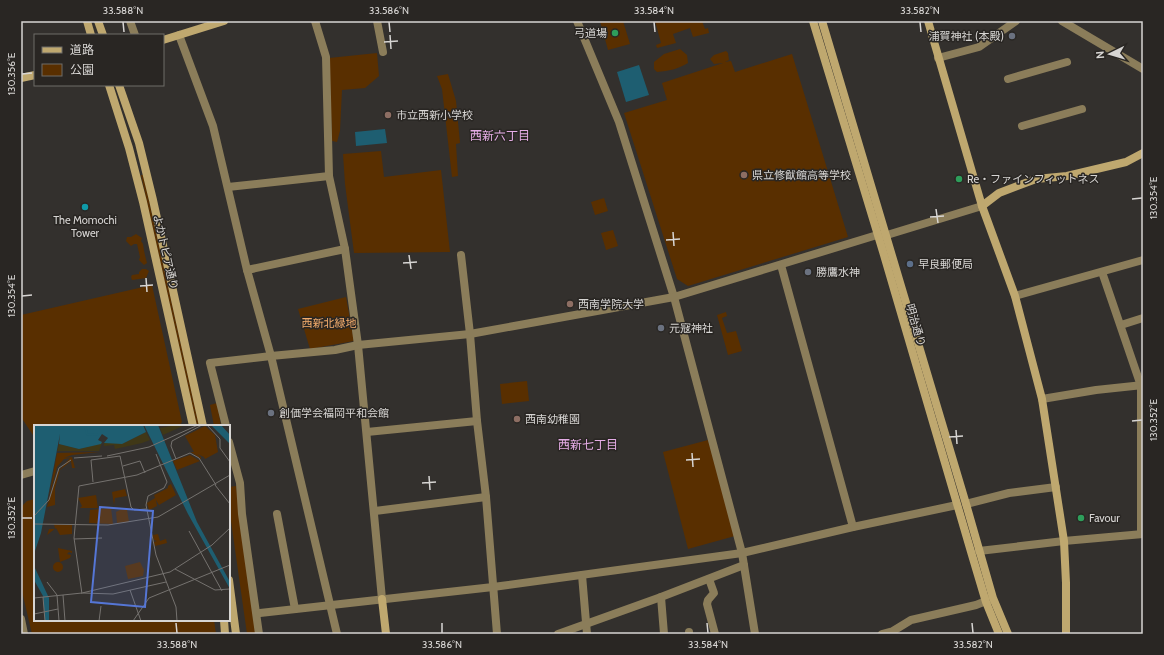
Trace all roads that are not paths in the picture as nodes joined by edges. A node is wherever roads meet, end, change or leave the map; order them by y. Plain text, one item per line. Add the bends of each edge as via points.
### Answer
1 (87, 21) edge
2 (98, 21) edge
3 (130, 21) edge
4 (224, 21) edge
5 (315, 21) edge
6 (377, 21) edge
7 (577, 21) edge
8 (813, 21) edge
9 (822, 21) edge
10 (928, 21) edge
11 (1016, 21) edge
12 (1062, 21) edge
13 (204, 24) edge
14 (91, 34) edge
15 (103, 34) edge
16 (135, 34) edge
17 (179, 35) junction
18 (164, 40) edge
19 (383, 52) dead end
20 (938, 58) junction
21 (1067, 62) dead end
22 (1143, 69) edge
23 (34, 75) edge
24 (21, 78) edge
25 (1008, 79) dead end
26 (109, 86) edge
27 (119, 86) edge
28 (1082, 109) dead end
29 (1022, 126) dead end
30 (1143, 154) edge
31 (329, 176) junction
32 (228, 187) junction
33 (982, 206) junction
34 (877, 235) junction
35 (887, 235) junction
36 (345, 249) junction
37 (461, 255) dead end
38 (1143, 260) edge
39 (781, 265) junction
40 (247, 270) junction
41 (1102, 272) junction
42 (1015, 296) junction
43 (674, 297) junction
44 (1143, 318) edge
45 (1121, 325) junction
46 (470, 334) junction
47 (358, 345) junction
48 (271, 356) junction
49 (1142, 385) edge
50 (1042, 399) junction
51 (477, 421) junction
52 (193, 425) edge
53 (203, 425) edge
54 (226, 425) edge
55 (367, 432) junction
56 (230, 445) edge
57 (34, 471) edge
58 (21, 475) edge
59 (233, 475) edge
60 (1056, 487) junction
61 (486, 496) junction
62 (966, 504) junction
63 (957, 505) junction
64 (375, 511) junction
65 (277, 514) dead end
66 (853, 527) junction
67 (1142, 534) edge
68 (1064, 540) junction
69 (979, 551) junction
70 (742, 553) junction
71 (744, 565) junction
72 (582, 575) junction
73 (709, 579) junction
74 (493, 586) junction
75 (230, 588) edge
76 (661, 597) junction
77 (382, 599) junction
78 (990, 600) junction
79 (331, 604) junction
80 (296, 609) junction
81 (260, 613) dead end
82 (21, 619) edge
83 (224, 621) edge
84 (586, 625) junction
85 (893, 633) edge
86 (24, 634) edge
87 (225, 634) edge
88 (236, 634) edge
89 (259, 634) edge
90 (337, 634) edge
91 (386, 634) edge
92 (497, 634) edge
93 (558, 634) edge
94 (587, 634) edge
95 (664, 634) edge
96 (715, 634) edge
97 (755, 634) edge
98 (882, 634) edge
99 (999, 634) edge
100 (1008, 634) edge
101 (1066, 634) edge

1 - 14 street
2 - 15 street
3 - 16 street
4 - 13 street
5 - 31 street via 326,57
6 - 19 street
7 - 43 street via 619,122
8 - 34 street, 明治通り
9 - 35 street, 明治通り
10 - 20 street
11 - 20 street via 978,47
12 - 22 street
13 - 17 street
17 - 18 street
17 - 32 street via 213,126
20 - 33 street
21 - 25 street
23 - 24 street
26 - 52 street, よかトピア通り via 142,196
27 - 53 street, よかトピア通り via 139,143
28 - 29 street
30 - 33 street via 1126,162 1067,176 1036,179 999,193
31 - 32 street
31 - 36 street
32 - 40 street
33 - 35 street
33 - 42 street
34 - 35 street
34 - 39 street
34 - 63 street, 明治通り
35 - 62 street, 明治通り
36 - 40 street
36 - 47 street
37 - 46 street
38 - 41 street
39 - 43 street
39 - 66 street
40 - 48 street
41 - 42 street
41 - 45 street
42 - 50 street
43 - 46 street
43 - 70 street
44 - 45 street
45 - 49 street
46 - 47 street
46 - 51 street
47 - 48 street via 335,350
47 - 55 street
48 - 54 street via 210,363
48 - 79 street
49 - 50 street
49 - 67 street
50 - 60 street
51 - 55 street
51 - 61 street
55 - 64 street
56 - 59 street via 233,453
57 - 58 street
59 - 89 street via 241,488 242,514
60 - 62 street via 1009,493
60 - 68 street
61 - 64 street
61 - 74 street
62 - 69 street, 明治通り
63 - 66 street
63 - 78 street, 明治通り
64 - 77 street
65 - 80 street
66 - 70 street
67 - 68 street
68 - 69 street
68 - 101 street
69 - 78 street, 明治通り
70 - 71 street
70 - 72 street
71 - 73 street
71 - 97 street
72 - 74 street
72 - 84 street
73 - 76 street
73 - 96 street via 714,594 708,600 708,604
74 - 77 street
74 - 92 street
75 - 88 street
76 - 84 street
76 - 95 street
77 - 79 street
77 - 91 street
78 - 85 street via 911,620
78 - 99 street, 明治通り
78 - 100 street, 明治通り
79 - 80 street
79 - 90 street
80 - 81 street
82 - 86 street
83 - 87 street
84 - 93 street
84 - 94 street
85 - 98 street

